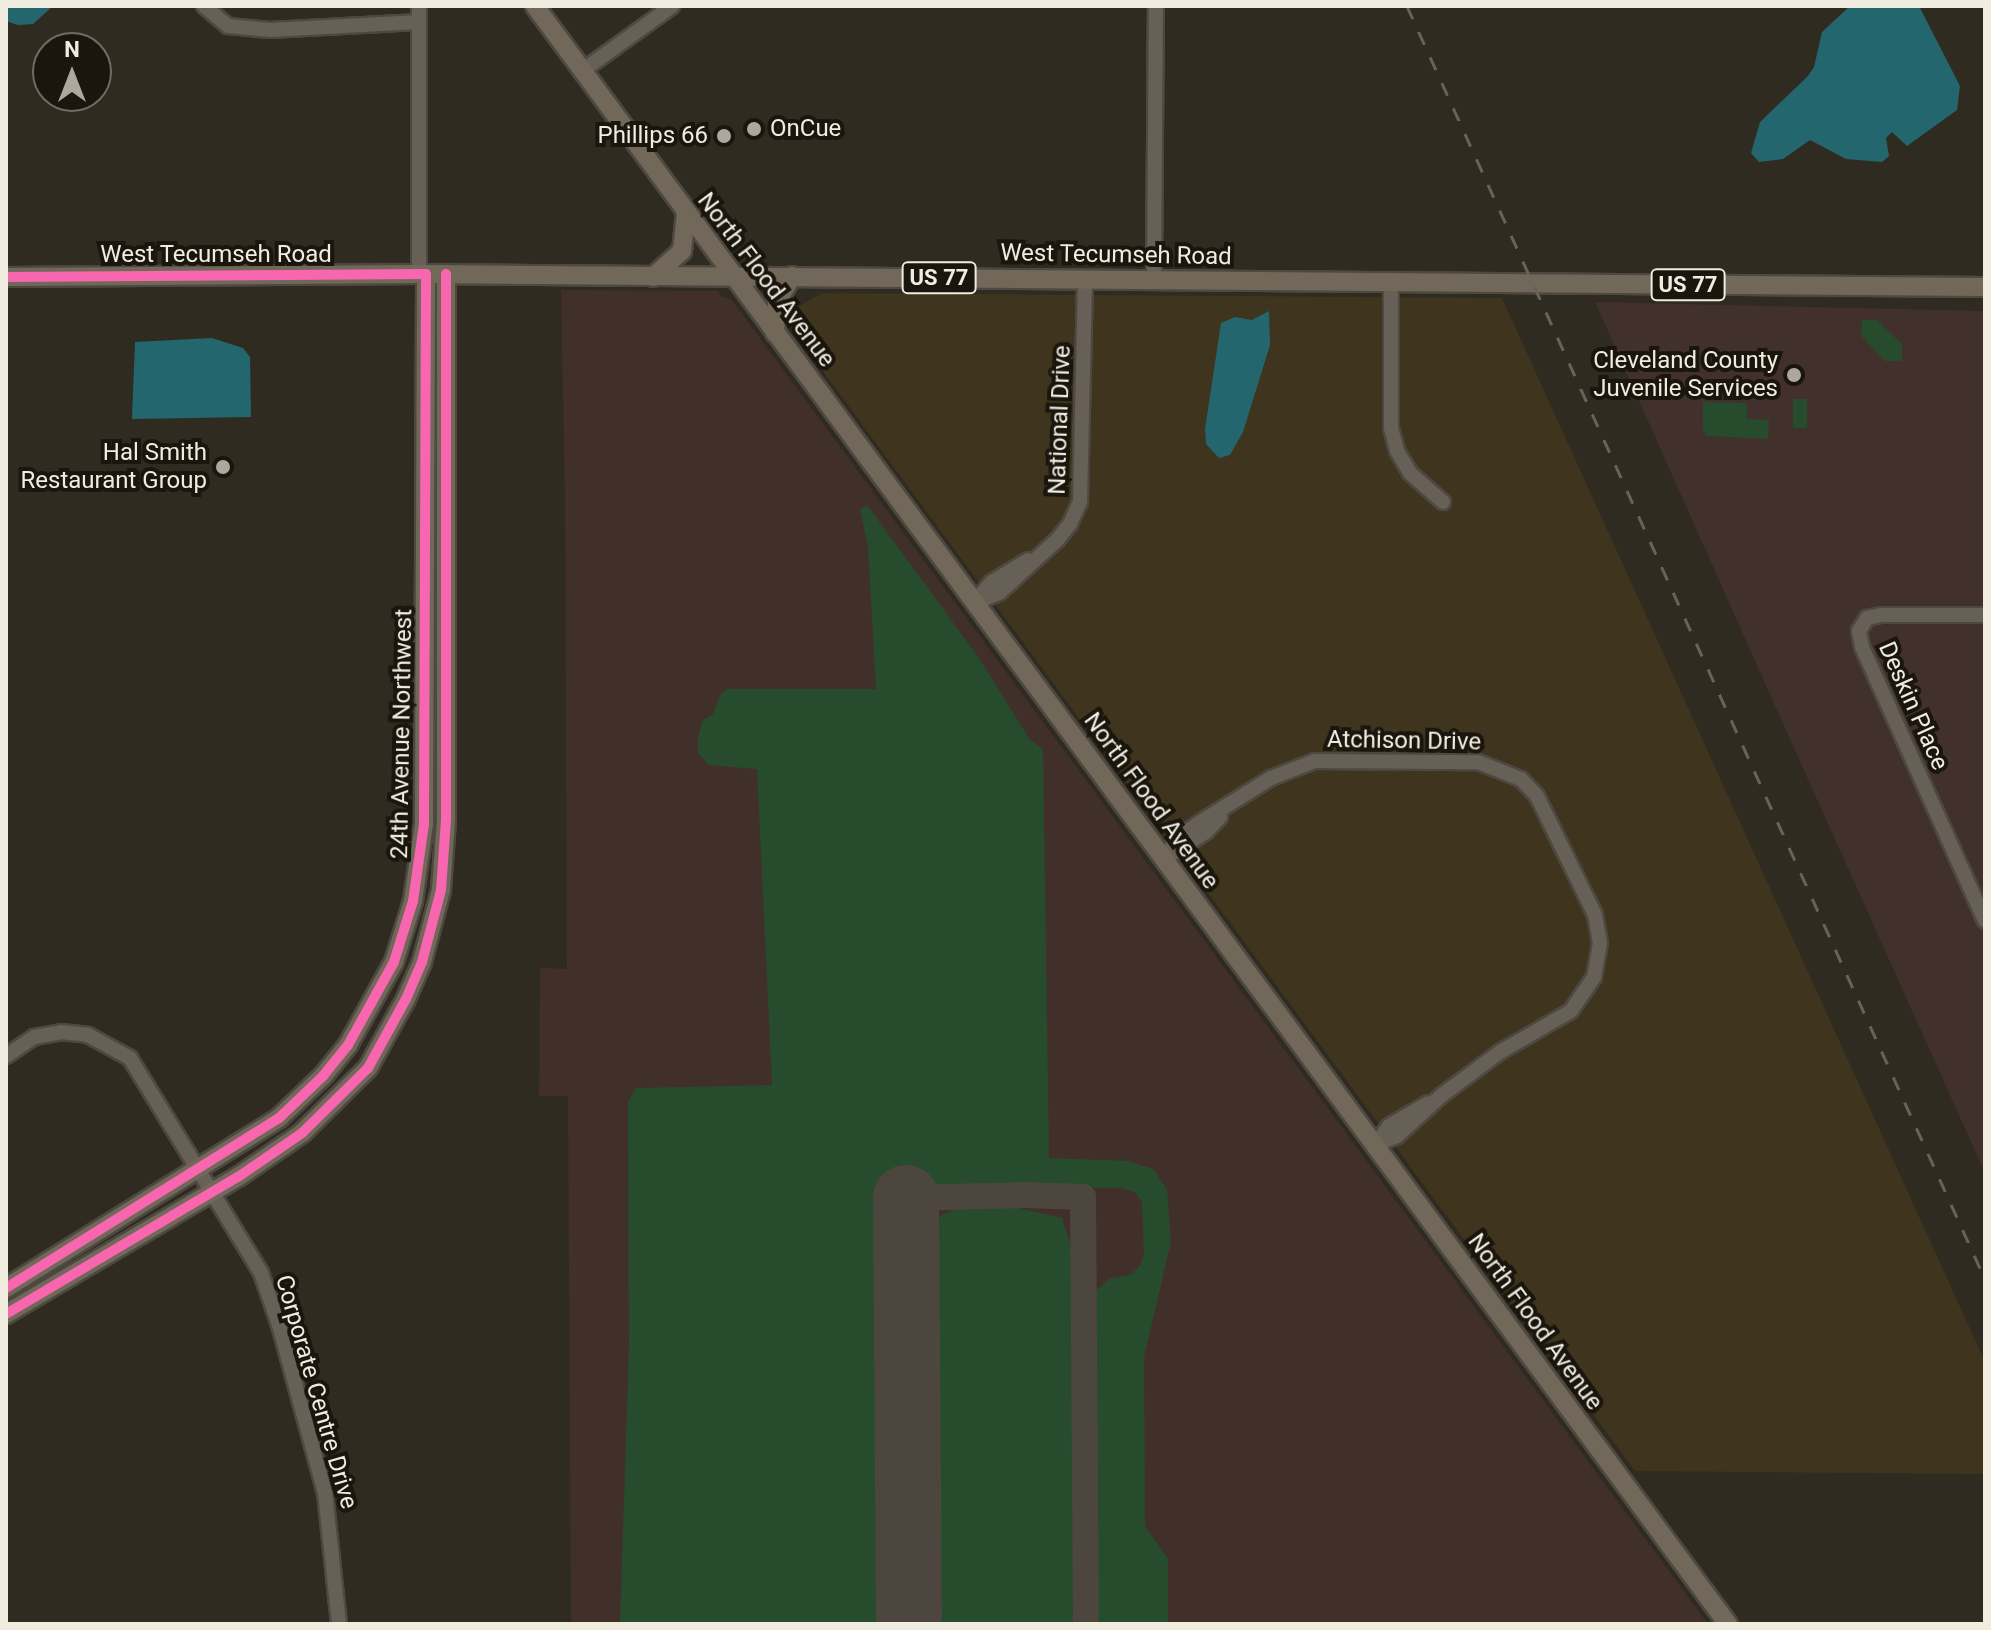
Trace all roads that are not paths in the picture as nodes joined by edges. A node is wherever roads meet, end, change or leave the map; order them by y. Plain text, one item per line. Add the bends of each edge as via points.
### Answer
1 (204, 6) edge
2 (419, 6) edge
3 (535, 6) edge
4 (672, 6) edge
5 (1156, 6) edge
6 (419, 22) junction
7 (582, 71) junction
8 (686, 213) junction
9 (422, 274) junction
10 (446, 274) junction
11 (792, 276) junction
12 (6, 277) edge
13 (653, 277) junction
14 (733, 277) junction
15 (1085, 279) junction
16 (1154, 280) junction
17 (1391, 282) junction
18 (1985, 287) edge
19 (775, 333) junction
20 (1443, 502) dead end
21 (975, 603) junction
22 (1985, 615) edge
23 (1163, 859) junction
24 (1985, 921) edge
25 (6, 1056) edge
26 (1375, 1145) junction
27 (200, 1170) junction
28 (212, 1193) junction
29 (91, 1233) junction
30 (52, 1286) junction
31 (6, 1288) edge
32 (6, 1314) edge
33 (339, 1624) edge
34 (1728, 1624) edge

1 - 6 street via 228,26 270,30
2 - 6 street, 24th Avenue Northwest
3 - 7 main road, North Flood Avenue
4 - 7 street
5 - 16 street
6 - 9 street, 24th Avenue Northwest
7 - 8 main road, North Flood Avenue
8 - 13 main road via 680,255
8 - 14 main road, North Flood Avenue
9 - 10 main road, West Tecumseh Road
9 - 12 main road, West Tecumseh Road
9 - 27 main road, 24th Avenue Northwest via 424,824 413,901 402,943 377,999 337,1059 279,1118
10 - 13 main road, West Tecumseh Road
10 - 28 main road, 24th Avenue Northwest via 446,820 433,924 406,999 368,1068 302,1133
11 - 14 main road, West Tecumseh Road / US 77
11 - 15 main road, West Tecumseh Road / US 77
11 - 19 main road via 777,302
13 - 14 main road, West Tecumseh Road
14 - 19 main road, North Flood Avenue
15 - 16 main road, West Tecumseh Road / US 77
15 - 21 street, National Drive via 1082,493 1070,524 1046,551 999,593
16 - 17 main road, West Tecumseh Road / US 77
17 - 18 main road, West Tecumseh Road / US 77
17 - 20 street via 1391,428 1410,473
19 - 21 main road, North Flood Avenue
21 - 23 main road, North Flood Avenue
22 - 24 street, Deskin Place via 1873,616 1862,623 1859,636
23 - 26 main road, North Flood Avenue
23 - 26 street, Atchison Drive via 1206,832 1229,807 1271,778 1315,761 1486,764 1521,779 1537,796 1595,915 1598,967 1588,989 1563,1016 1389,1126
25 - 27 street, Corporate Centre Drive via 34,1037 61,1032 88,1035 117,1047 141,1069
26 - 34 main road, North Flood Avenue
27 - 28 street, Corporate Centre Drive
27 - 29 main road, 24th Avenue Northwest
28 - 30 main road, 24th Avenue Northwest
28 - 33 street, Corporate Centre Drive via 261,1273 279,1325 325,1493
29 - 30 main road
29 - 31 main road, 24th Avenue Northwest
30 - 32 main road, 24th Avenue Northwest

